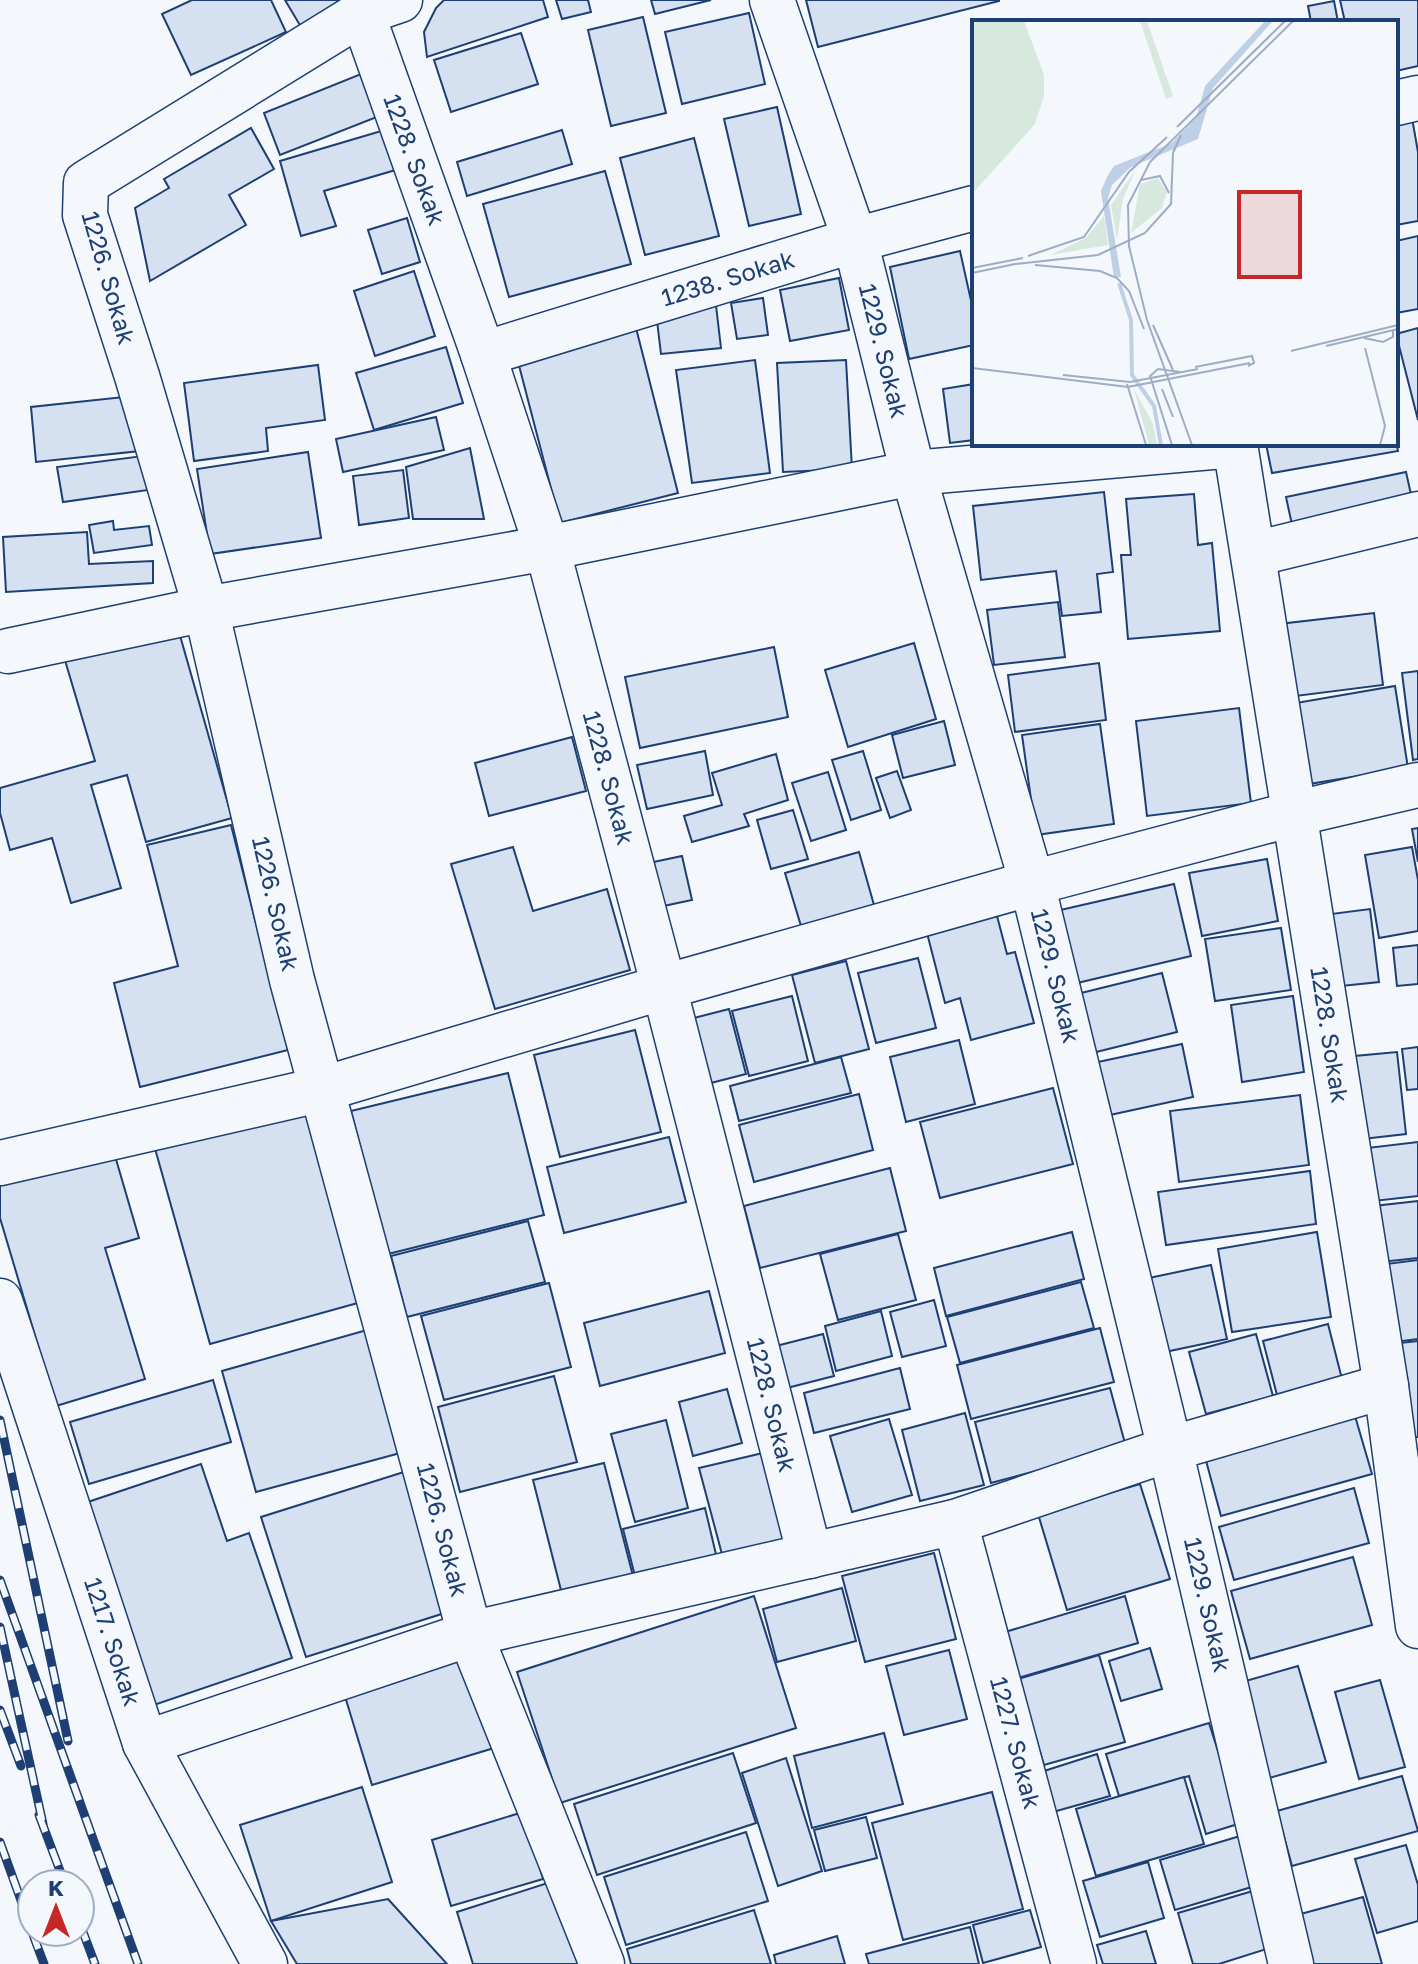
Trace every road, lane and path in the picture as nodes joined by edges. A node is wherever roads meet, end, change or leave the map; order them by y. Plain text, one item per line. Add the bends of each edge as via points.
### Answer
1 (772, 0) edge
2 (381, 6) edge
3 (1418, 98) edge
4 (1398, 103) edge
5 (972, 209) edge
6 (855, 240) junction
7 (483, 354) junction
8 (1213, 446) edge
9 (1235, 446) edge
10 (913, 473) junction
11 (1418, 514) edge
12 (547, 548) junction
13 (1254, 554) junction
14 (206, 609) junction
15 (8, 651) dead end
16 (1418, 785) edge
17 (1293, 814) junction
18 (1032, 883) junction
19 (664, 987) junction
20 (323, 1089) junction
21 (0, 1163) edge
22 (0, 1301) edge
23 (1386, 1386) junction
24 (1170, 1449) junction
25 (955, 1522) junction
26 (810, 1556) junction
27 (1418, 1626) edge
28 (470, 1634) junction
29 (145, 1743) junction
30 (265, 1964) edge
31 (602, 1964) edge
32 (1074, 1964) edge
33 (1291, 1964) edge

1 - 6 street, 1229. Sokak
2 - 7 street, 1228. Sokak
2 - 14 street, 1226. Sokak via 86,183 85,215
3 - 4 street
5 - 6 street, 1238. Sokak
6 - 7 street, 1238. Sokak
6 - 10 street, 1229. Sokak
7 - 12 street, 1228. Sokak
8 - 10 street
9 - 13 street, 1228. Sokak
10 - 12 street
10 - 18 street, 1229. Sokak
11 - 13 street
12 - 14 street
12 - 19 street, 1228. Sokak
13 - 17 street, 1228. Sokak
14 - 15 street
14 - 20 street, 1226. Sokak via 292,980
16 - 17 street
17 - 18 street
17 - 23 street, 1228. Sokak
18 - 19 street
18 - 24 street, 1229. Sokak
19 - 20 street
19 - 26 street, 1228. Sokak
20 - 21 street
20 - 28 street, 1226. Sokak
22 - 29 street, 1217. Sokak
23 - 24 street
23 - 27 street, 1228. Sokak
24 - 25 street
24 - 33 street, 1229. Sokak
25 - 26 street
25 - 32 street, 1227. Sokak
26 - 28 street
28 - 29 street
28 - 31 street, 1226. Sokak
29 - 30 street, 1217. Sokak

